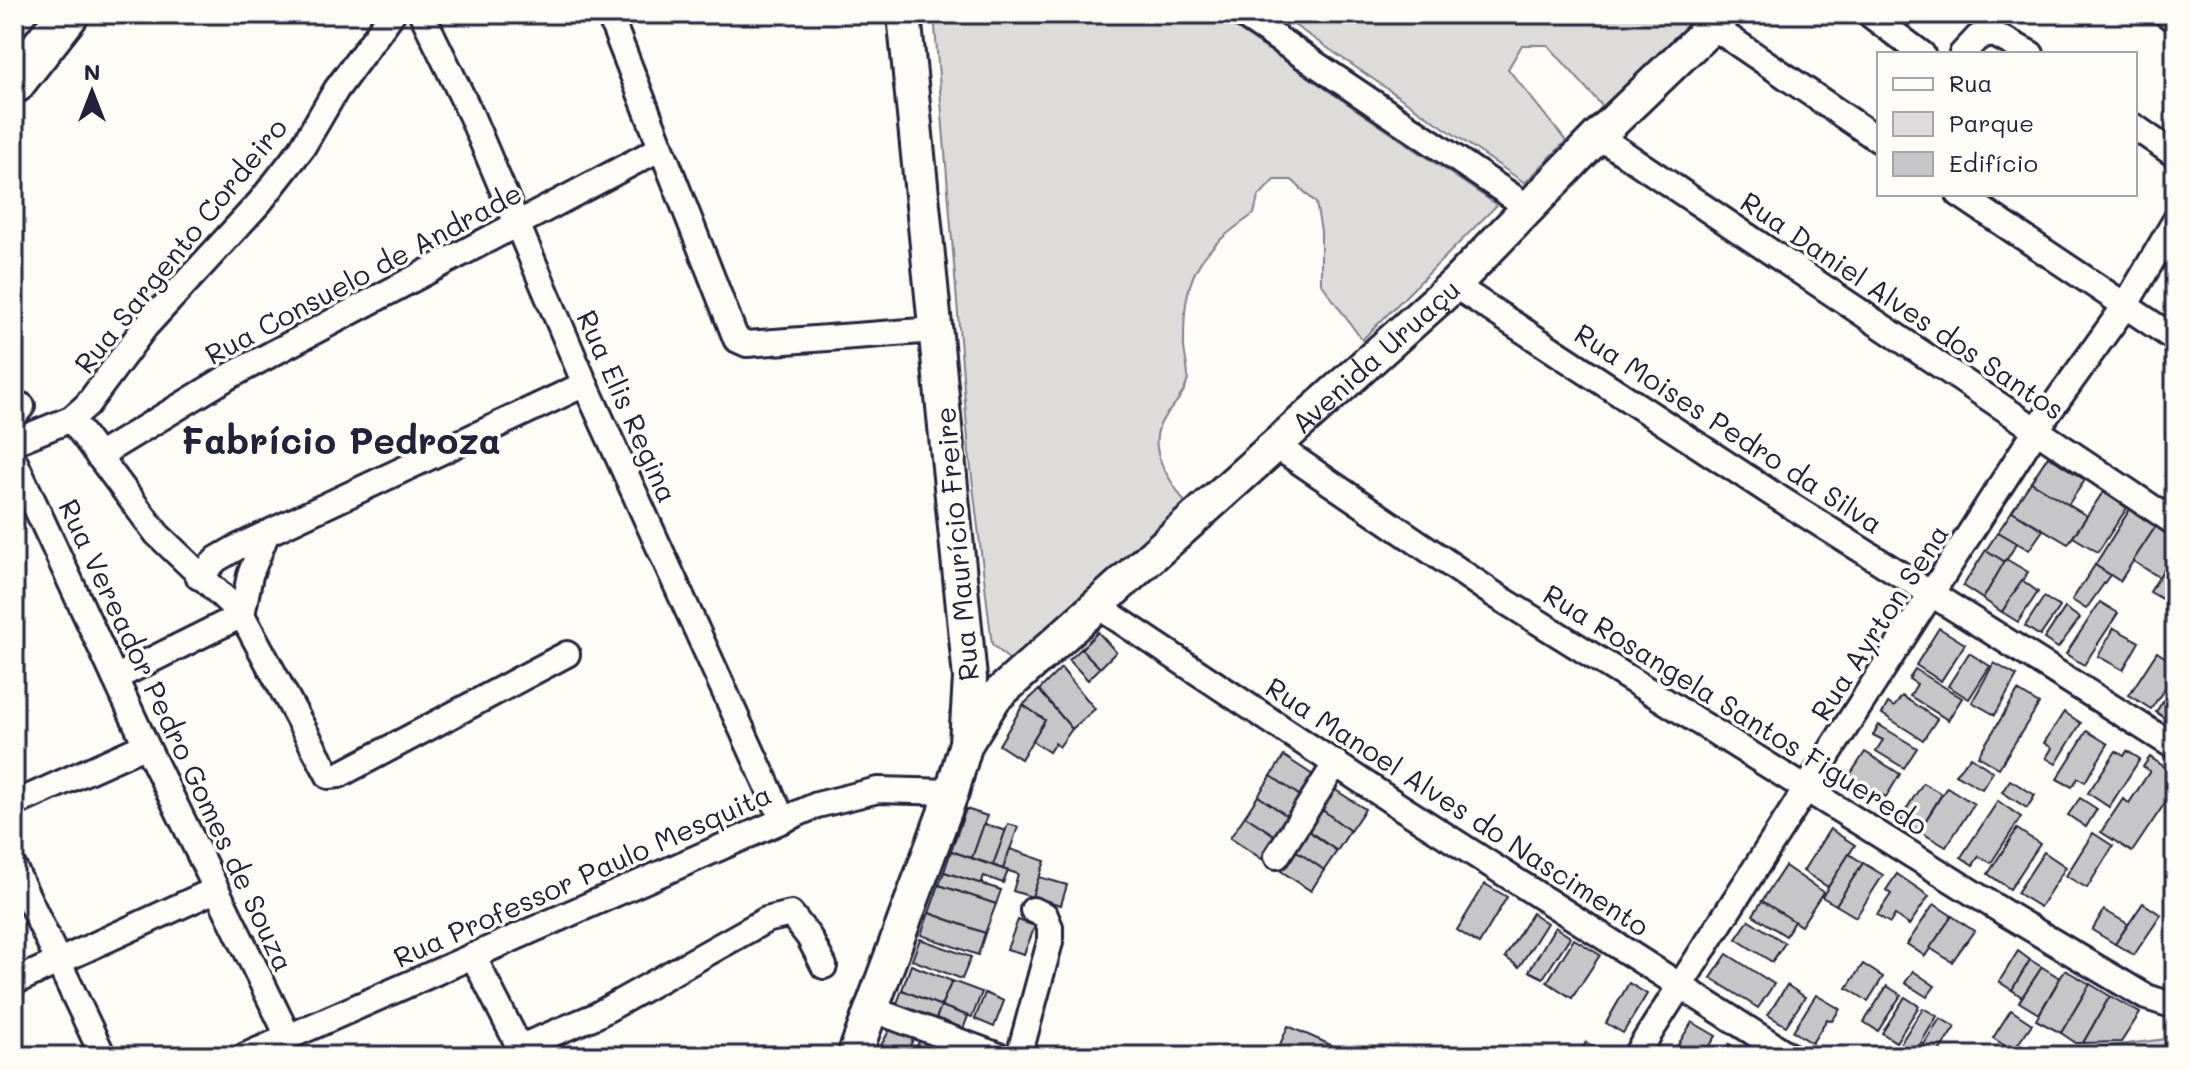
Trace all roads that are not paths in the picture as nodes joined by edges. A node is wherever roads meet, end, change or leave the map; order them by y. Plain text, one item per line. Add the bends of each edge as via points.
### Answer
1 (68, 14) edge
2 (392, 14) edge
3 (422, 14) edge
4 (609, 14) edge
5 (1241, 14) edge
6 (1869, 14) edge
7 (2166, 14) edge
8 (2175, 19) edge
9 (1718, 20) edge
10 (900, 22) edge
11 (1919, 52) edge
12 (1964, 52) edge
13 (2027, 52) edge
14 (14, 83) edge
15 (2137, 128) edge
16 (1598, 136) junction
17 (1877, 139) edge
18 (659, 149) junction
19 (2175, 155) edge
20 (1962, 196) edge
21 (1531, 209) junction
22 (2175, 221) edge
23 (516, 227) junction
24 (1454, 285) junction
25 (2125, 306) junction
26 (936, 330) junction
27 (2175, 339) edge
28 (585, 384) junction
29 (71, 419) junction
30 (2036, 430) junction
31 (14, 442) edge
32 (1275, 445) junction
33 (98, 456) junction
34 (14, 460) edge
35 (2175, 523) edge
36 (266, 535) junction
37 (199, 577) junction
38 (1933, 595) junction
39 (1095, 604) junction
40 (242, 615) junction
41 (967, 653) junction
42 (567, 654) dead end
43 (115, 678) junction
44 (1012, 681) junction
45 (966, 743) junction
46 (146, 745) junction
47 (2175, 747) edge
48 (1336, 763) junction
49 (1808, 788) junction
50 (952, 792) junction
51 (14, 804) edge
52 (783, 820) junction
53 (1277, 856) dead end
54 (14, 868) edge
55 (215, 890) junction
56 (1033, 910) dead end
57 (473, 956) junction
58 (59, 963) junction
59 (824, 966) dead end
60 (14, 982) edge
61 (1679, 984) junction
62 (2175, 1006) edge
63 (871, 1009) junction
64 (288, 1036) junction
65 (521, 1052) edge
66 (103, 1056) edge
67 (245, 1056) edge
68 (854, 1056) edge
69 (999, 1056) edge
70 (1019, 1056) edge
71 (1635, 1056) edge
72 (1790, 1056) edge

1 - 14 main road
2 - 29 street, Rua Sargento Cordeiro via 260,202 145,327
3 - 23 street, Rua Elis Regina
4 - 18 street
5 - 21 street
6 - 11 street
7 - 8 street
9 - 16 street, Avenida Uruaçu
9 - 17 street
10 - 26 street, Rua Maurício Freire
12 - 13 street via 1978,37 1994,34
15 - 19 street
16 - 21 street, Avenida Uruaçu
16 - 30 street, Rua Daniel Alves dos Santos
18 - 23 street, Rua Consuelo de Andrade
18 - 26 street via 730,327 743,344
20 - 25 street
21 - 24 street, Avenida Uruaçu
22 - 25 street, Rua Ayrton Sena
23 - 28 street, Rua Elis Regina
23 - 33 street, Rua Consuelo de Andrade via 228,377
24 - 32 street, Avenida Uruaçu
24 - 38 street, Rua Moises Pedro da Silva
25 - 27 street
25 - 30 street, Rua Ayrton Sena
26 - 41 street, Rua Maurício Freire
28 - 36 street
28 - 52 street, Rua Elis Regina
29 - 31 street, Rua Sargento Cordeiro
29 - 33 street
30 - 35 street, Rua Daniel Alves dos Santos
30 - 38 street, Rua Ayrton Sena
32 - 39 street, Avenida Uruaçu
32 - 49 street, Rua Rosangela Santos Figueredo via 1492,593
33 - 37 street via 157,534
34 - 43 street, Rua Vereador Pedro Gomes de Souza
36 - 37 street via 217,559
36 - 40 street
37 - 40 street
38 - 47 street, Rua Moises Pedro da Silva
38 - 49 street, Rua Ayrton Sena
39 - 44 street, Avenida Uruaçu
39 - 48 street, Rua Manoel Alves do Nascimento
40 - 42 street via 330,776
40 - 43 street
41 - 44 street via 981,673 996,682
41 - 45 street, Rua Maurício Freire
43 - 46 street, Rua Vereador Pedro Gomes de Souza
44 - 45 street, Avenida Uruaçu via 995,697
45 - 50 street, Rua Maurício Freire
46 - 51 street
46 - 55 street, Rua Vereador Pedro Gomes de Souza
48 - 53 street
48 - 61 street, Rua Manoel Alves do Nascimento
49 - 61 street, Rua Ayrton Sena
49 - 62 street, Rua Rosangela Santos Figueredo via 2018,921 2146,997
50 - 52 street, Rua Professor Paulo Mesquita via 878,790 817,805
50 - 63 street, Rua Maurício Freire
52 - 57 street, Rua Professor Paulo Mesquita
54 - 58 street
55 - 58 street
55 - 64 street, Rua Vereador Pedro Gomes de Souza
56 - 70 street via 1045,915 1050,942
57 - 64 street, Rua Professor Paulo Mesquita
57 - 65 street
58 - 60 street
58 - 66 street
59 - 65 street via 791,914 766,920
61 - 71 street, Rua Ayrton Sena
61 - 72 street, Rua Manoel Alves do Nascimento
63 - 68 street, Rua Maurício Freire
63 - 69 street
64 - 67 street, Rua Professor Paulo Mesquita

